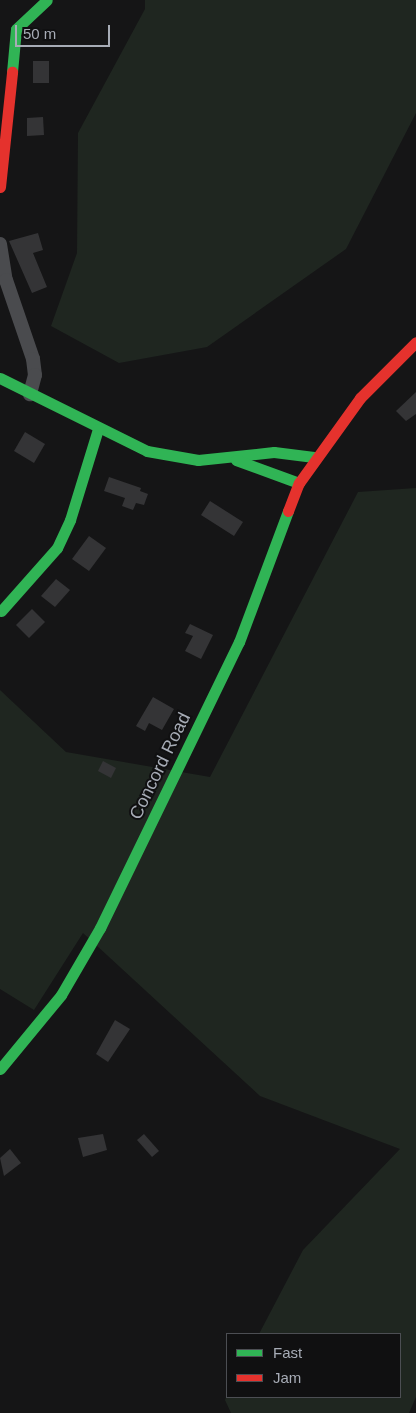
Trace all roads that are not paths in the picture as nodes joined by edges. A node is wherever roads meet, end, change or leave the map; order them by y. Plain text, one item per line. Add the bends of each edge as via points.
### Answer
1 (47, 0) edge
2 (0, 188) edge
3 (0, 244) edge
4 (416, 342) edge
5 (0, 378) edge
6 (30, 394) junction
7 (98, 429) junction
8 (314, 457) junction
9 (231, 458) junction
10 (298, 483) junction
11 (1, 611) edge
12 (0, 1070) edge

1 - 2 main road via 16,29
3 - 6 street via 6,280 33,358 35,375
4 - 8 main road, Concord Road via 360,398
5 - 6 main road
6 - 7 main road
7 - 9 main road via 147,451 198,460
7 - 11 main road via 70,520 57,548
8 - 9 main road via 292,452
8 - 10 main road, Concord Road
9 - 10 main road
10 - 12 main road, Concord Road via 243,634 92,944 61,995

